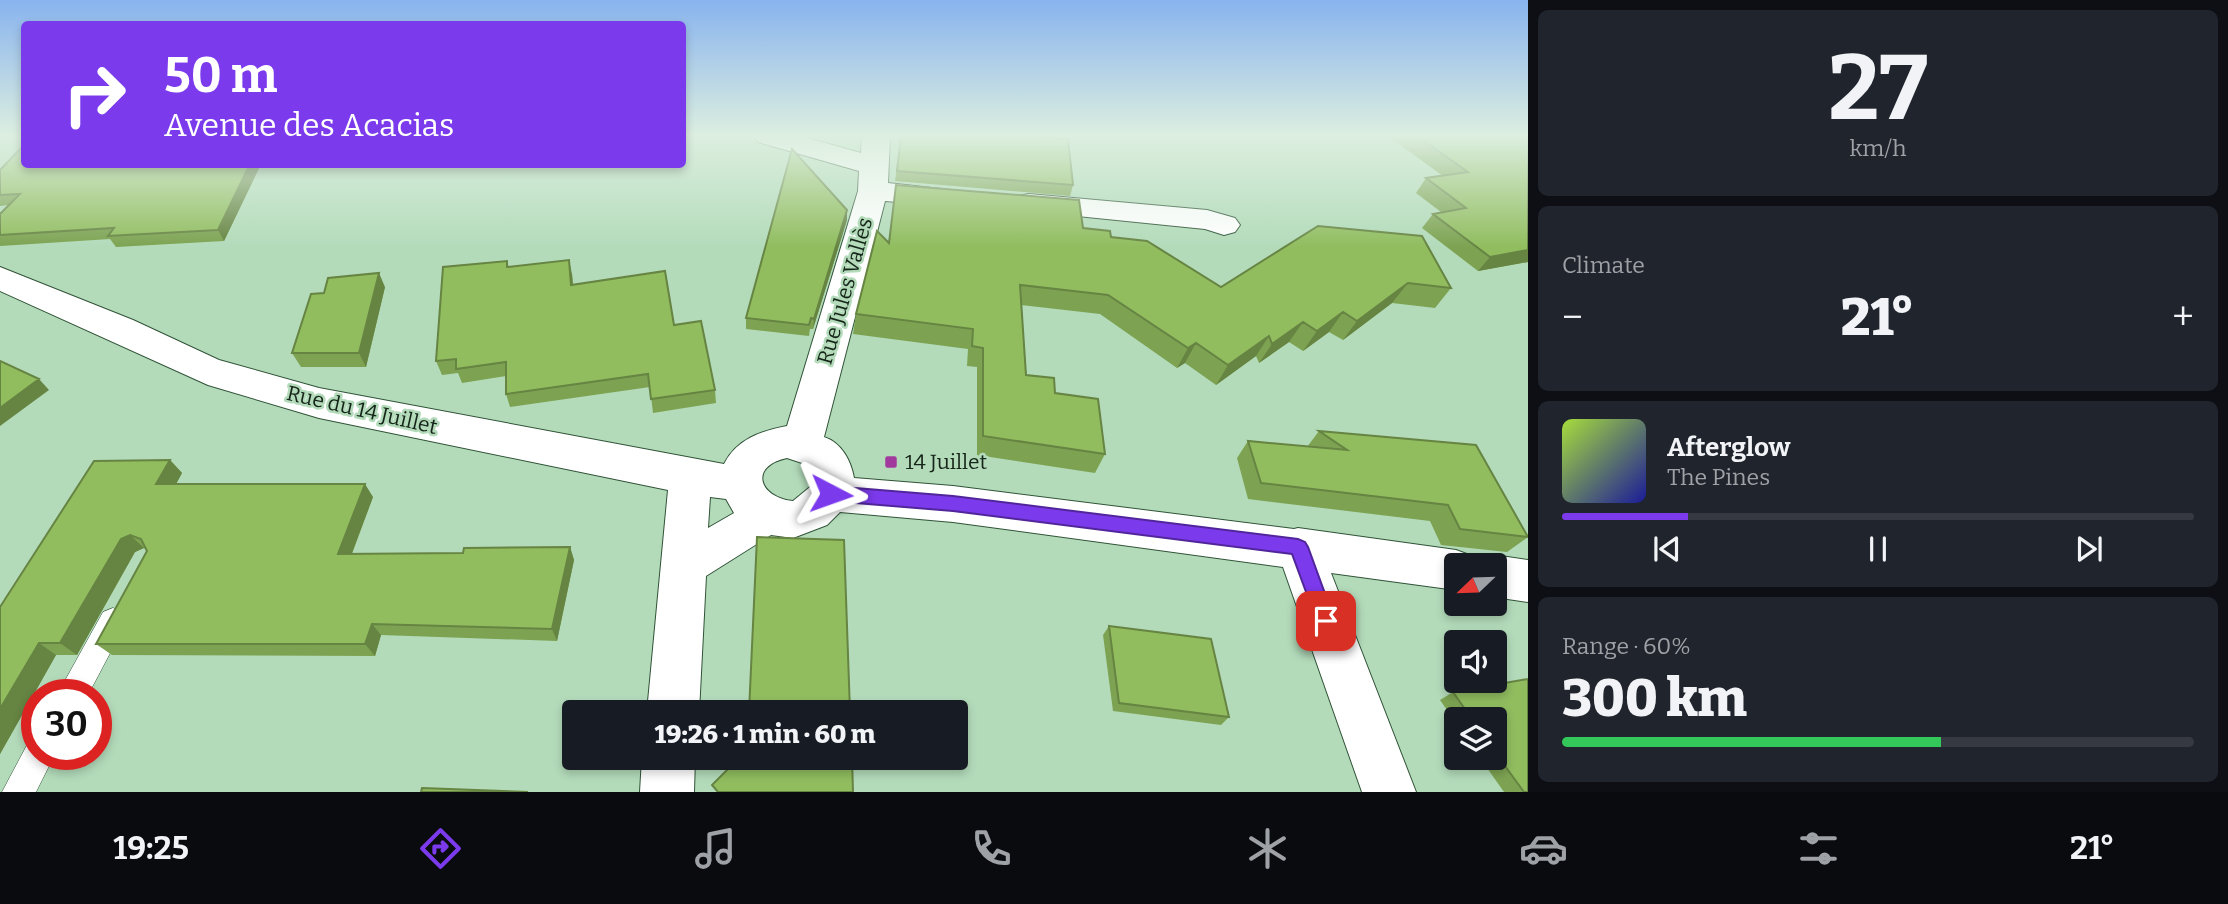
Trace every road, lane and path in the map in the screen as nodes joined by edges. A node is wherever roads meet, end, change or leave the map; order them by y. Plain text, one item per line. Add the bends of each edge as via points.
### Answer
1 (872, 173) edge
2 (900, 173) edge
3 (1224, 225) dead end
4 (0, 278) edge
5 (802, 444) junction
6 (690, 477) junction
7 (831, 494) junction
8 (755, 499) junction
9 (1298, 547) junction
10 (684, 565) junction
11 (1444, 568) edge
12 (1507, 578) edge
13 (1528, 581) edge
14 (127, 596) edge
15 (81, 679) edge
16 (674, 700) edge
17 (30, 770) edge
18 (668, 770) edge
19 (18, 792) edge
20 (667, 792) edge
21 (1389, 792) edge

1 - 5 street, Rue Jules Vallès
2 - 3 street via 990,200 1207,219
4 - 6 street, Rue du 14 Juillet via 208,371 319,403
5 - 7 street via 825,458 832,469
5 - 8 street via 779,443 748,459 742,470
6 - 8 street, Rue du 14 Juillet
6 - 10 street
7 - 8 street via 825,504 806,515 784,519
7 - 9 street via 953,504
8 - 10 street
9 - 11 street
9 - 21 street
10 - 16 street
12 - 13 street
14 - 15 lane
17 - 19 lane
18 - 20 street

